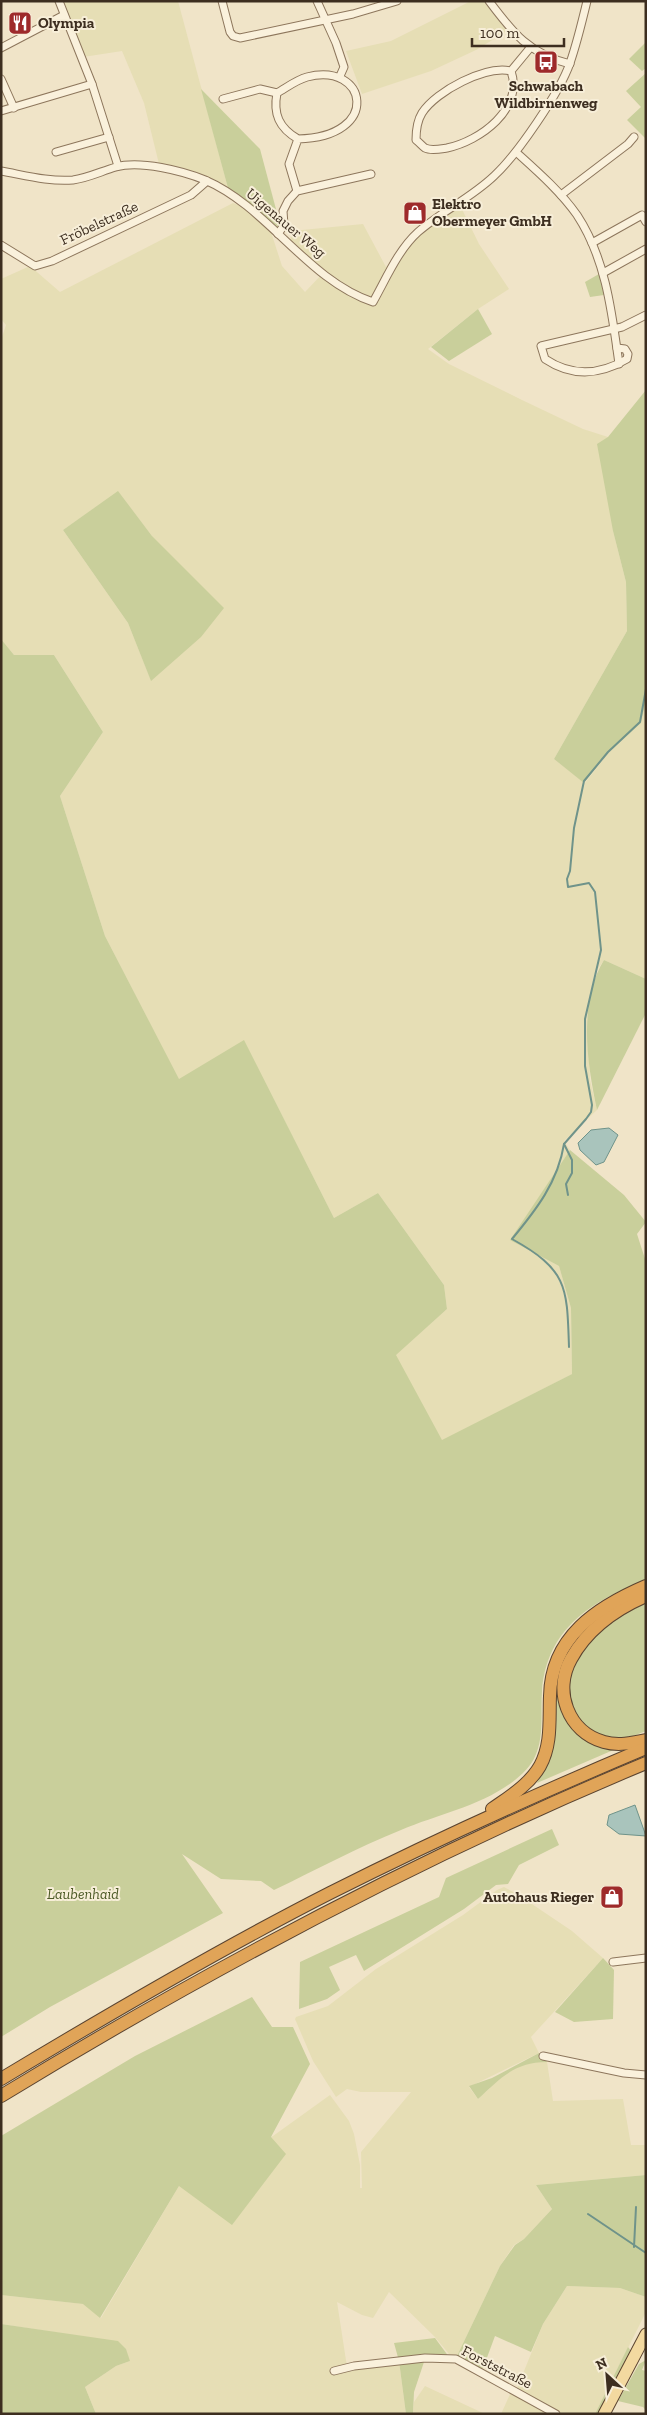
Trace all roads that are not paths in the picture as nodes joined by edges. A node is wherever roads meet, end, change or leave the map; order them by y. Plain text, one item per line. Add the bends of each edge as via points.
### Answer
1 (59, 1) edge
2 (222, 1) edge
3 (317, 1) edge
4 (397, 1) edge
5 (587, 1) edge
6 (491, 2) edge
7 (64, 15) junction
8 (326, 19) junction
9 (1, 48) edge
10 (530, 48) junction
11 (570, 64) junction
12 (512, 71) junction
13 (340, 76) junction
14 (1, 79) edge
15 (92, 84) junction
16 (277, 94) junction
17 (223, 99) dead end
18 (14, 108) junction
19 (1, 111) edge
20 (109, 137) junction
21 (634, 137) dead end
22 (298, 139) junction
23 (56, 152) dead end
24 (516, 152) junction
25 (118, 166) junction
26 (1, 171) edge
27 (371, 174) dead end
28 (207, 181) junction
29 (297, 191) junction
30 (561, 195) junction
31 (646, 222) edge
32 (278, 234) junction
33 (592, 243) junction
34 (1, 245) edge
35 (646, 249) edge
36 (603, 273) junction
37 (646, 315) edge
38 (613, 328) junction
39 (646, 1586) edge
40 (646, 1596) edge
41 (646, 1740) edge
42 (646, 1748) edge
43 (646, 1763) edge
44 (466, 1827) junction
45 (646, 1958) edge
46 (613, 1962) dead end
47 (543, 2056) dead end
48 (646, 2075) edge
49 (1, 2079) edge
50 (1, 2096) edge
51 (645, 2338) edge
52 (334, 2371) dead end
53 (556, 2414) edge
54 (604, 2414) edge

1 - 7 street
2 - 8 street via 230,32 240,38
3 - 8 street
4 - 8 street
5 - 11 street
6 - 10 street via 507,26
7 - 9 street
7 - 15 street
8 - 13 street via 344,67
10 - 11 street via 543,56
10 - 12 street
11 - 24 street
12 - 12 street via 515,80 505,112 478,136 460,145 438,150 425,148 416,140 421,114 440,94 492,70
13 - 16 street via 308,76
13 - 22 street via 352,89 356,100 357,108 352,119 331,135
14 - 18 street
15 - 18 street
15 - 20 street
16 - 17 street via 260,89
16 - 22 street via 278,120 286,132
18 - 19 street
20 - 23 street
20 - 25 street
21 - 30 street
22 - 29 street via 289,164
24 - 30 street
24 - 32 street, Uigenauer Weg via 493,177 416,234 399,256 373,302 342,286
25 - 26 street, Uigenauer Weg via 73,180
25 - 28 street, Uigenauer Weg via 143,165
27 - 29 street
28 - 32 street, Uigenauer Weg via 245,204
28 - 34 street, Fröbelstraße via 191,195 52,261 35,266
29 - 32 street via 283,211 284,225
30 - 33 street via 577,215
31 - 33 street via 642,214
33 - 36 street
35 - 36 street
36 - 38 street
37 - 38 street
38 - 38 street via 541,346 545,360 558,368 580,373 602,371 619,364 627,360 628,354 626,349 617,348
39 - 44 highway via 602,1608 566,1642 554,1667 549,1739 540,1765 512,1795
40 - 41 highway via 621,1609 587,1637 570,1659 563,1695 575,1724 594,1738 617,1744
42 - 44 highway
43 - 50 highway via 505,1825 350,1900 173,1994
44 - 49 highway via 328,1894 235,1944
45 - 46 street
47 - 48 street
51 - 54 main road
52 - 53 street, Forststraße via 425,2358 456,2359

